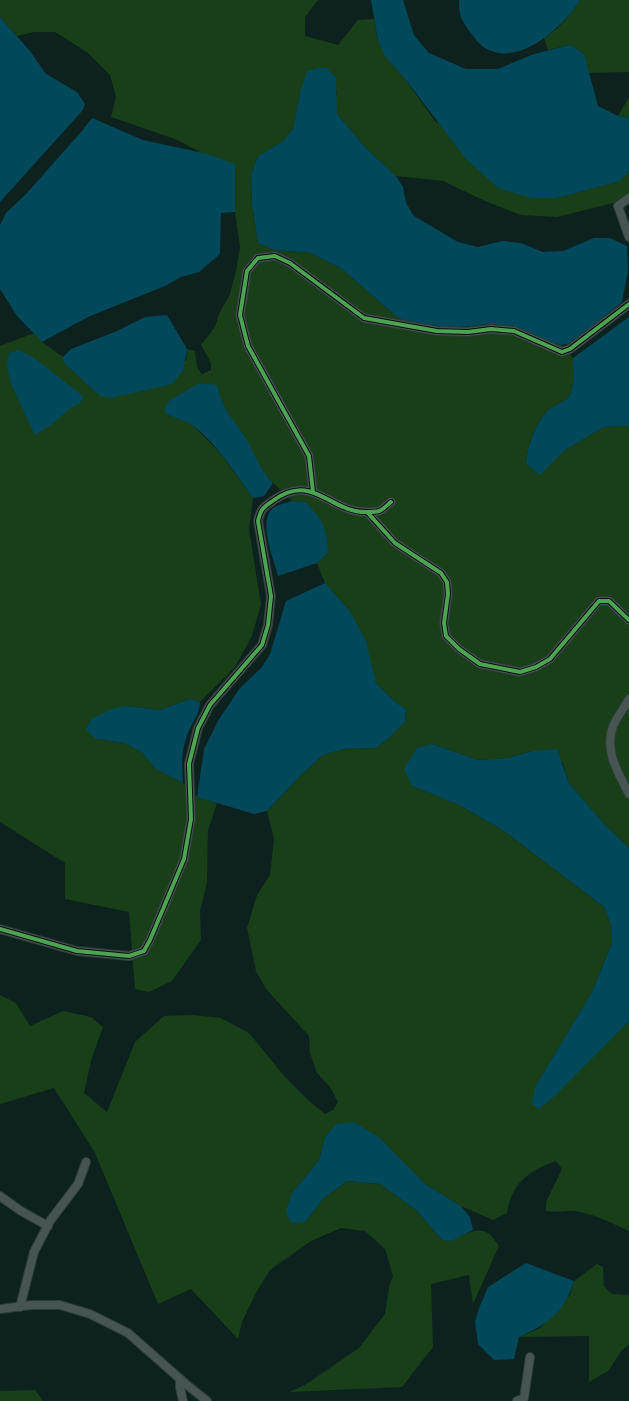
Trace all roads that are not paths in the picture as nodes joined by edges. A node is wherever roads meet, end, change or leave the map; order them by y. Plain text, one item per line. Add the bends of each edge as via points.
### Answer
1 (629, 198) edge
2 (629, 237) edge
3 (629, 304) edge
4 (313, 492) junction
5 (391, 502) dead end
6 (367, 512) junction
7 (629, 620) edge
8 (629, 699) edge
9 (629, 794) edge
10 (0, 929) edge
11 (86, 1162) dead end
12 (0, 1196) edge
13 (48, 1226) junction
14 (20, 1307) junction
15 (0, 1309) edge
16 (530, 1357) dead end
17 (180, 1380) junction
18 (184, 1401) edge
19 (207, 1401) edge
20 (517, 1401) edge

1 - 2 street via 618,206
3 - 4 street via 570,349 562,352 514,331 437,331 364,318 290,263 275,256 258,258 247,271 240,315 248,346 309,456
4 - 6 street via 339,506
4 - 10 street via 302,490 281,495 261,509 258,521 271,596 268,625 262,645 210,705 198,728 189,764 191,819 184,859 144,950 129,956 77,951
5 - 6 street via 380,511
6 - 7 street via 396,543 441,574 447,582 444,624 446,636 480,664 520,672 536,667 550,659 599,601 609,601
8 - 9 street via 613,726 610,742 612,759
11 - 13 street via 78,1184
12 - 13 street
13 - 14 street via 34,1252
14 - 15 street
14 - 17 street via 60,1305 90,1314 128,1333
16 - 20 street via 524,1398
17 - 18 street
17 - 19 street

